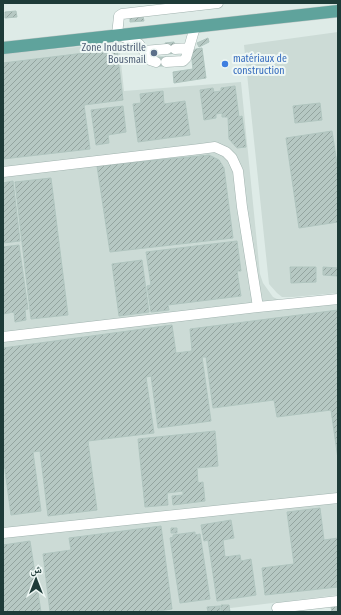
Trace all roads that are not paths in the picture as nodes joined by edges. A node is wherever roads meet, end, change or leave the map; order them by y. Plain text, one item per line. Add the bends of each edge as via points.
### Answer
1 (218, 3) edge
2 (338, 11) edge
3 (195, 27) junction
4 (118, 35) junction
5 (3, 48) edge
6 (189, 48) junction
7 (144, 51) junction
8 (156, 62) dead end
9 (166, 62) dead end
10 (3, 172) edge
11 (338, 299) edge
12 (258, 307) junction
13 (3, 337) edge
14 (338, 498) edge
15 (3, 533) edge
16 (338, 601) edge
17 (277, 608) dead end

1 - 4 street via 122,14 118,20
2 - 3 main road
3 - 4 main road
3 - 6 street
4 - 5 main road
4 - 7 street via 139,44
6 - 7 street
6 - 9 street via 185,60
7 - 8 street via 150,60
10 - 12 street via 200,149 215,148 226,152 238,171
11 - 12 street
12 - 13 street
14 - 15 street
16 - 17 street

